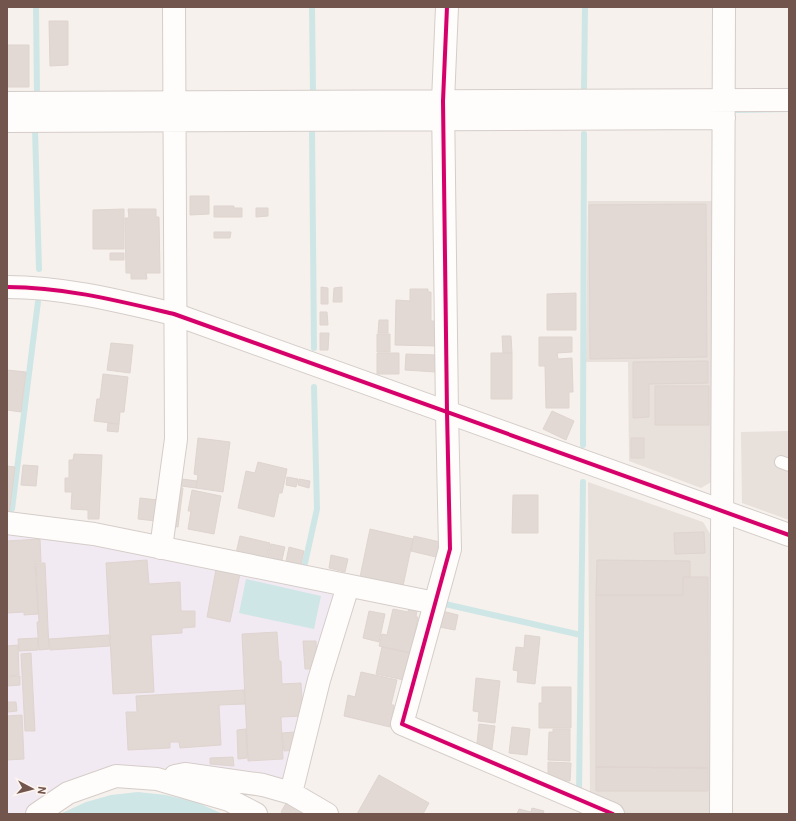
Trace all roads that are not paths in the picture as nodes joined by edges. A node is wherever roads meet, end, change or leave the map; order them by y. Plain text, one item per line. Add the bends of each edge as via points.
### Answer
1 (174, 7) edge
2 (448, 7) edge
3 (724, 7) edge
4 (789, 100) edge
5 (7, 103) edge
6 (724, 109) junction
7 (443, 110) junction
8 (174, 111) junction
9 (7, 121) edge
10 (7, 287) edge
11 (174, 314) junction
12 (447, 412) junction
13 (722, 510) junction
14 (7, 523) edge
15 (789, 534) edge
16 (161, 548) junction
17 (348, 586) junction
18 (436, 603) junction
19 (156, 779) junction
20 (291, 794) junction
21 (37, 814) edge
22 (256, 814) edge
23 (327, 814) edge
24 (613, 814) edge
25 (721, 814) edge

1 - 8 street
2 - 7 street
3 - 6 street
4 - 6 street
5 - 8 street
6 - 7 street
6 - 13 street
7 - 8 street
7 - 12 street
8 - 9 street
8 - 11 street
10 - 11 street via 103,297
11 - 12 street
11 - 16 street via 176,439
12 - 13 street
12 - 18 street via 450,548
13 - 15 street
13 - 25 street
14 - 16 street via 94,534
16 - 17 street
17 - 18 street
17 - 20 street via 319,680
18 - 24 street via 402,724
19 - 20 street via 185,774 263,785
19 - 21 street via 116,776 68,793
19 - 22 street via 229,800
20 - 23 street

